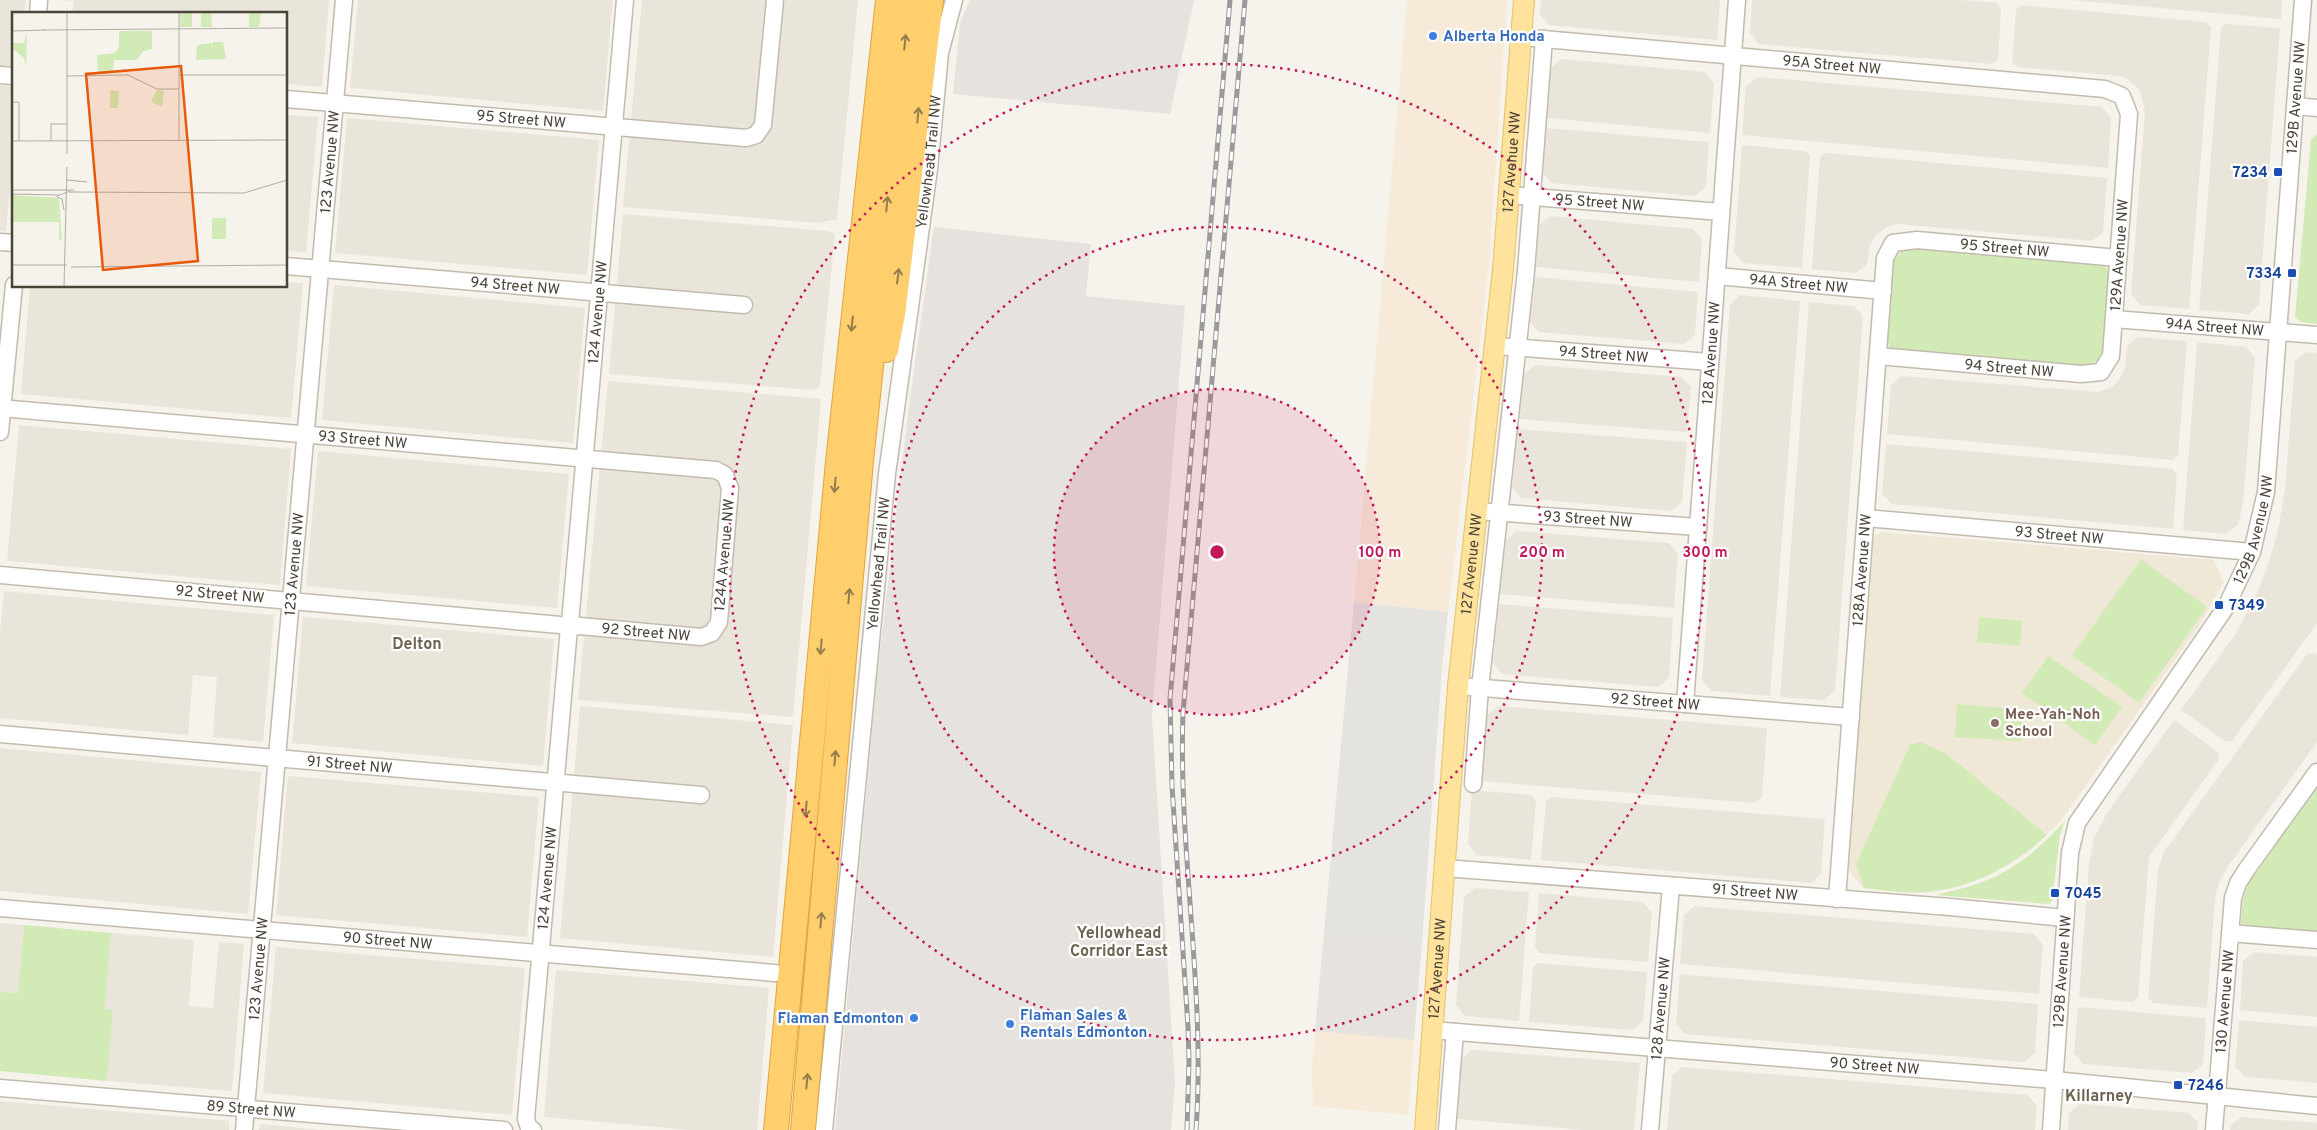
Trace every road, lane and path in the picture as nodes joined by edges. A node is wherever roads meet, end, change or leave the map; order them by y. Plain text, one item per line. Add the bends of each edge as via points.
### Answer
1 (344, 0) edge
2 (625, 0) edge
3 (775, 0) edge
4 (873, 0) edge
5 (888, 0) edge
6 (910, 0) edge
7 (932, 0) edge
8 (954, 0) edge
9 (1524, 0) edge
10 (1737, 0) edge
11 (2303, 0) edge
12 (1522, 37) junction
13 (1544, 40) junction
14 (1733, 56) junction
15 (288, 99) edge
16 (334, 103) junction
17 (2296, 106) junction
18 (2317, 108) edge
19 (2129, 114) joint
20 (614, 127) junction
21 (1509, 195) junction
22 (1532, 196) junction
23 (1721, 212) junction
24 (1893, 243) joint
25 (2118, 258) junction
26 (288, 266) edge
27 (320, 269) junction
28 (857, 275) junction
29 (1717, 276) junction
30 (14, 288) edge
31 (1883, 291) junction
32 (600, 293) junction
33 (744, 305) dead end
34 (2114, 319) junction
35 (2279, 331) junction
36 (2317, 335) edge
37 (1496, 346) junction
38 (1518, 347) junction
39 (1878, 356) junction
40 (1710, 362) junction
41 (2081, 374) joint
42 (1, 408) edge
43 (0, 432) edge
44 (304, 435) junction
45 (584, 459) junction
46 (861, 461) junction
47 (725, 475) joint
48 (1477, 511) junction
49 (1499, 513) junction
50 (1866, 518) junction
51 (1698, 528) junction
52 (2252, 552) junction
53 (0, 575) edge
54 (290, 601) junction
55 (570, 625) junction
56 (712, 633) joint
57 (1458, 686) junction
58 (1480, 688) junction
59 (1685, 704) junction
60 (1851, 717) junction
61 (0, 734) edge
62 (276, 759) junction
63 (2317, 772) edge
64 (556, 783) junction
65 (1473, 784) dead end
66 (701, 795) dead end
67 (1444, 868) junction
68 (1670, 886) junction
69 (1837, 899) junction
70 (0, 908) edge
71 (2065, 918) junction
72 (261, 930) junction
73 (2230, 933) junction
74 (2317, 940) edge
75 (541, 952) junction
76 (775, 973) dead end
77 (1432, 1030) junction
78 (1455, 1032) junction
79 (1658, 1049) junction
80 (2054, 1080) junction
81 (0, 1088) edge
82 (2217, 1097) junction
83 (2317, 1106) edge
84 (245, 1108) junction
85 (531, 1129) edge
86 (244, 1130) edge
87 (504, 1130) edge
88 (776, 1130) edge
89 (803, 1130) edge
90 (824, 1130) edge
91 (1425, 1130) edge
92 (1447, 1130) edge
93 (1650, 1130) edge
94 (2051, 1130) edge
95 (2214, 1130) edge

1 - 16 street, 123 Avenue NW
2 - 20 street, 124 Avenue NW
3 - 20 street, 95 Street NW via 763,125 756,135 746,138
4 - 28 highway via 858,173
5 - 28 highway
46 -> 6 highway, Yellowhead Trail NW
46 -> 7 highway via 893,314
8 - 90 street, Yellowhead Trail NW via 940,53 928,179 887,474
9 - 12 main road, 127 Avenue NW
10 - 14 street, 128 Avenue NW
11 - 17 street, 129B Avenue NW
12 - 13 street, 95A Street NW
12 - 21 main road, 127 Avenue NW
13 - 14 street, 95A Street NW
13 - 22 street, 127 Avenue NW
14 - 19 street, 95A Street NW via 2105,89 2122,96
14 - 23 street, 128 Avenue NW
15 - 16 street, 95 Street NW
16 - 20 street, 95 Street NW
16 - 27 street, 123 Avenue NW
17 - 18 street
17 - 35 street, 129B Avenue NW
19 - 25 street, 129A Avenue NW
20 - 32 street, 124 Avenue NW
21 - 22 street, 95 Street NW
21 - 37 main road, 127 Avenue NW
22 - 23 street, 95 Street NW
22 - 38 street, 127 Avenue NW
23 - 29 street, 128 Avenue NW
24 - 25 street, 95 Street NW via 1917,240
24 - 31 street, 128A Avenue NW via 1885,258
25 - 34 street, 129A Avenue NW
26 - 27 street, 94 Street NW
27 - 32 street, 94 Street NW
27 - 44 street, 123 Avenue NW
28 -> 88 highway
29 - 31 street, 94A Street NW
29 - 40 street, 128 Avenue NW
30 - 42 street
31 - 39 street, 128A Avenue NW
32 - 33 street, 94 Street NW
32 - 45 street, 124 Avenue NW
34 - 35 street, 94A Street NW
34 - 41 street, 129A Avenue NW via 2111,356 2102,372
35 - 36 street, 94A Street NW
35 - 52 street, 129B Avenue NW via 2266,492
37 - 38 street, 94 Street NW
37 - 48 main road, 127 Avenue NW
38 - 40 street, 94 Street NW
38 - 49 street, 127 Avenue NW
39 - 41 street, 94 Street NW
39 - 50 street, 128A Avenue NW
40 - 51 street, 128 Avenue NW
42 - 43 street
42 - 44 street, 93 Street NW
44 - 45 street, 93 Street NW
44 - 54 street, 123 Avenue NW
45 - 47 street, 93 Street NW via 716,470
45 - 55 street, 124 Avenue NW
89 -> 46 highway, Yellowhead Trail NW
47 - 56 street, 124A Avenue NW via 730,488 719,622
48 - 49 street, 93 Street NW
48 - 57 main road, 127 Avenue NW
49 - 51 street, 93 Street NW
49 - 58 street, 127 Avenue NW
50 - 52 street, 93 Street NW
50 - 60 street, 128A Avenue NW
51 - 59 street, 128 Avenue NW
52 - 71 street, 129B Avenue NW via 2226,607 2206,639 2076,823 2070,853
53 - 54 street, 92 Street NW
54 - 55 street, 92 Street NW
54 - 62 street, 123 Avenue NW
55 - 56 street, 92 Street NW via 701,637
55 - 64 street, 124 Avenue NW
57 - 58 street, 92 Street NW
57 - 67 main road, 127 Avenue NW
58 - 59 street, 92 Street NW
58 - 65 street, 127 Avenue NW
59 - 60 street, 92 Street NW
60 - 69 street, 128A Avenue NW
61 - 62 street, 91 Street NW
62 - 64 street, 91 Street NW
62 - 72 street, 123 Avenue NW
63 - 73 street, 130 Avenue NW via 2238,884
64 - 66 street, 91 Street NW
64 - 75 street, 124 Avenue NW
67 - 68 street, 91 Street NW
67 - 77 main road, 127 Avenue NW
68 - 69 street, 91 Street NW
68 - 79 street, 128 Avenue NW
69 - 71 street, 91 Street NW
70 - 72 street, 90 Street NW
71 - 80 street, 129B Avenue NW
72 - 75 street, 90 Street NW
72 - 84 street, 123 Avenue NW
73 - 74 street, 130 Avenue NW
73 - 82 street, 130 Avenue NW
75 - 76 street, 90 Street NW
75 - 85 street, 124 Avenue NW via 526,1120
77 - 78 street, 90 Street NW
77 - 91 main road, 127 Avenue NW
78 - 79 street, 90 Street NW
78 - 92 street, 127 Avenue NW
79 - 80 street, 90 Street NW
79 - 93 street, 128 Avenue NW
80 - 82 street, 90 Street NW
80 - 94 street, 129B Avenue NW
81 - 84 street, 89 Street NW
82 - 83 street, 90 Street NW
82 - 95 street, 130 Avenue NW
84 - 86 street, 123 Avenue NW
84 - 87 street, 89 Street NW

